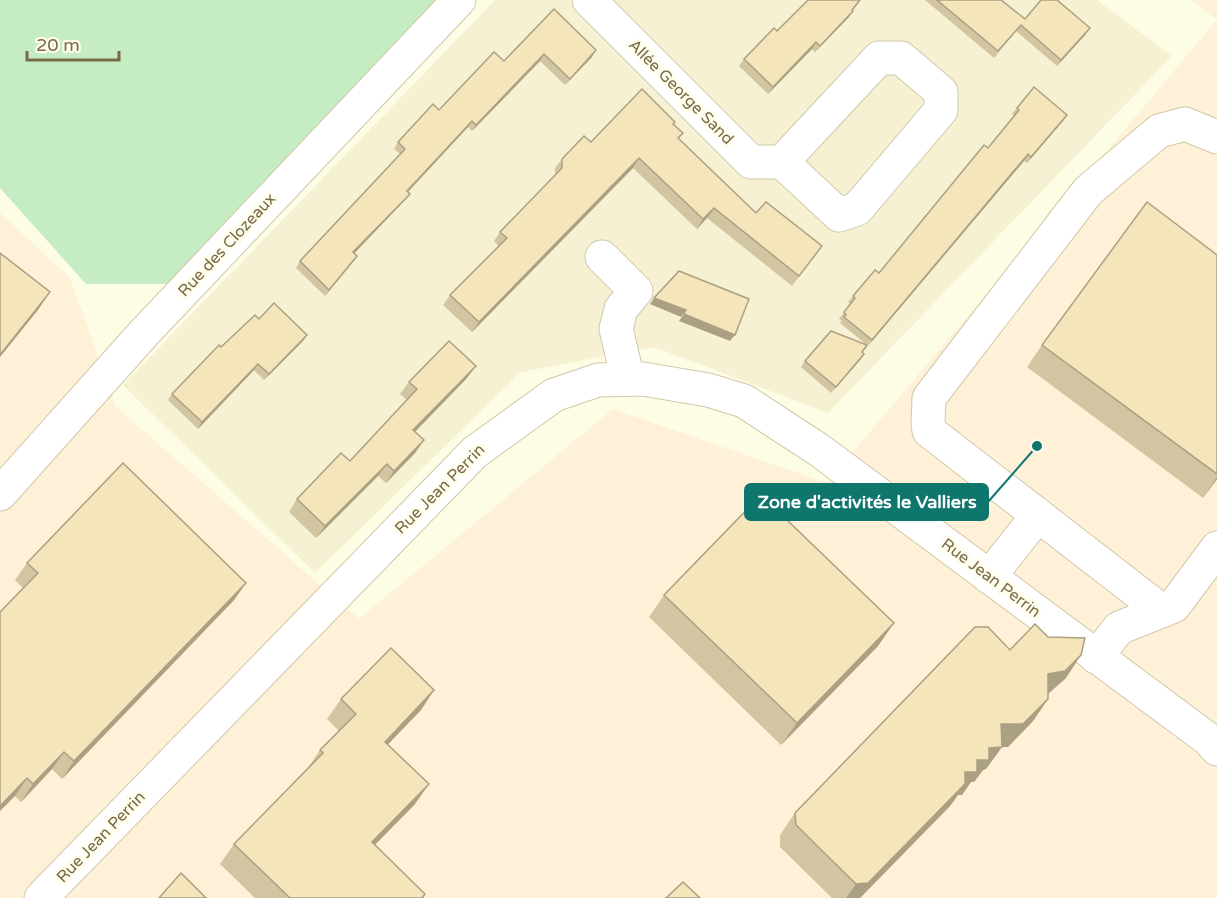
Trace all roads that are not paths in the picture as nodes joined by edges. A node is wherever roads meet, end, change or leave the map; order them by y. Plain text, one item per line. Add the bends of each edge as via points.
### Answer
1 (459, 0) edge
2 (589, 0) edge
3 (1217, 137) edge
4 (782, 162) junction
5 (602, 257) dead end
6 (628, 379) junction
7 (0, 494) edge
8 (1038, 515) junction
9 (1217, 548) edge
10 (989, 577) junction
11 (1162, 611) junction
12 (1096, 657) junction
13 (1217, 749) edge
14 (41, 898) edge

1 - 7 street, Rue des Clozeaux via 143,334
2 - 4 street, Allée George Sand via 751,162
3 - 8 street via 1185,124 1159,131 1088,191 929,398 929,431
4 - 4 street via 839,215 857,209 941,110 941,92 901,58 879,58
5 - 6 street via 636,291 621,309 616,329
6 - 10 street, Rue Jean Perrin via 643,378 744,400 819,450
6 - 14 street, Rue Jean Perrin via 598,380 554,395 475,452
8 - 10 street
8 - 11 street
9 - 11 street via 1174,606
10 - 12 street, Rue Jean Perrin
11 - 12 street via 1119,628
12 - 13 street, Rue Jean Perrin

